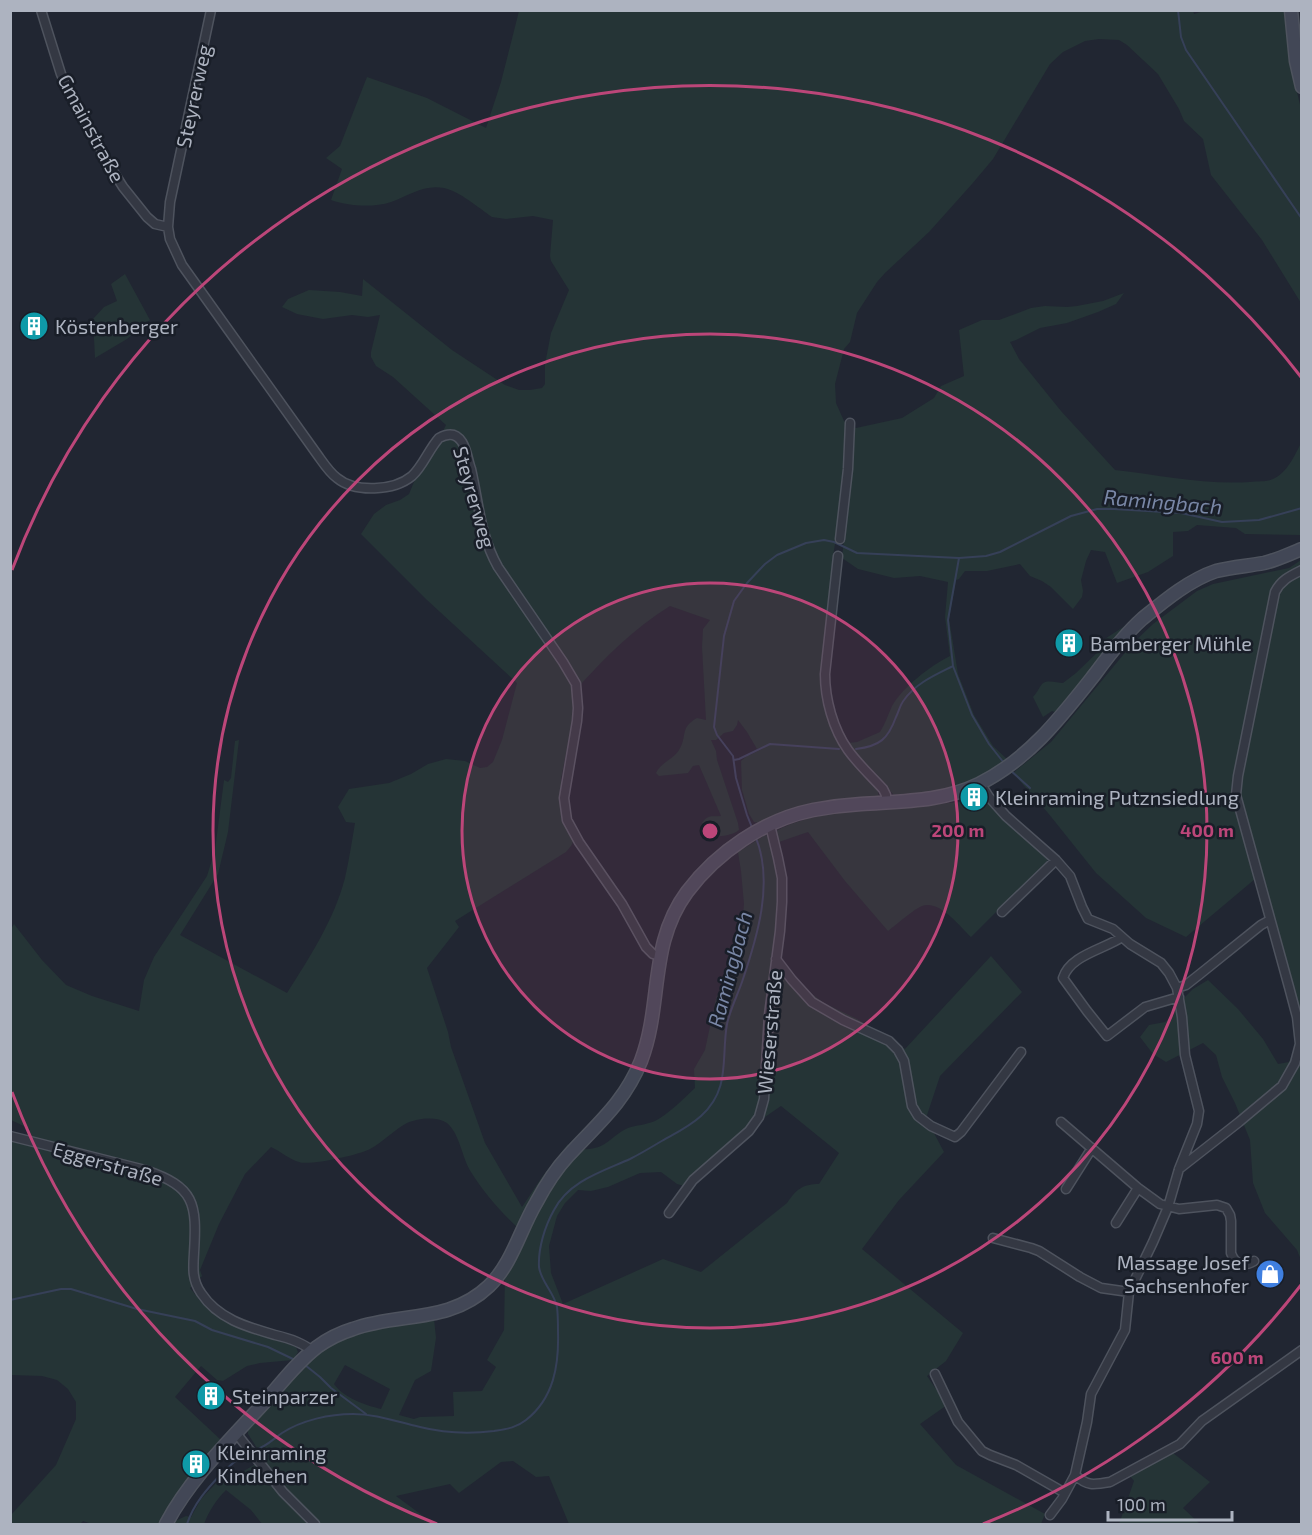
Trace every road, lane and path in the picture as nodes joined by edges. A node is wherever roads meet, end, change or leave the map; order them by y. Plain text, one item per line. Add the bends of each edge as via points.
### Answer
1 (41, 10) edge
2 (211, 10) edge
3 (1291, 10) edge
4 (1302, 87) edge
5 (168, 227) junction
6 (850, 423) dead end
7 (840, 539) dead end
8 (1302, 549) edge
9 (838, 556) dead end
10 (1302, 570) edge
11 (981, 783) junction
12 (886, 803) junction
13 (767, 827) junction
14 (1056, 860) junction
15 (1002, 912) dead end
16 (1270, 920) junction
17 (1122, 937) junction
18 (660, 956) junction
19 (776, 959) junction
20 (1178, 992) junction
21 (1301, 1044) edge
22 (1021, 1052) dead end
23 (1061, 1122) dead end
24 (10, 1136) edge
25 (1092, 1148) junction
26 (1179, 1169) junction
27 (1138, 1188) junction
28 (1066, 1189) dead end
29 (1168, 1207) junction
30 (669, 1213) dead end
31 (1116, 1223) dead end
32 (993, 1238) dead end
33 (1254, 1261) dead end
34 (1129, 1292) junction
35 (1302, 1350) edge
36 (311, 1352) junction
37 (935, 1374) dead end
38 (237, 1433) junction
39 (1075, 1475) junction
40 (1065, 1493) junction
41 (1050, 1515) dead end
42 (166, 1524) edge
43 (315, 1524) edge

1 - 5 street, Gmainstraße via 68,90 113,171 147,217
2 - 5 street, Steyrerweg
3 - 4 main road
5 - 18 street, Steyrerweg via 175,252 195,285 338,479 359,488 397,483 413,475 444,434 452,434 462,442 490,553 576,684 577,721 564,798 567,820 646,946
6 - 7 street
8 - 11 main road via 1276,559 1232,567 1186,586 1125,636 1030,749
9 - 12 street via 825,692 846,747 883,789
10 - 16 street via 1285,579 1275,592 1236,795
11 - 12 main road via 940,797
11 - 14 street via 1006,816
12 - 13 main road via 810,810
13 - 18 main road via 711,865 688,891 672,916
13 - 19 street, Wieserstraße via 782,878
14 - 15 street
14 - 17 street via 1070,876 1088,919
16 - 20 street
16 - 21 street via 1290,987
17 - 20 street via 1161,963
17 - 20 street via 1078,961 1063,978 1107,1036 1145,1007
18 - 36 main road via 650,1028 633,1077 614,1107 547,1184 493,1283 449,1311 358,1327 330,1338
19 - 22 street, Wieserstraße via 813,1002 889,1041 904,1062 912,1106 918,1116 955,1137
19 - 30 street, Wieserstraße via 764,1099 759,1117 749,1131 693,1180
20 - 26 street via 1185,1055 1199,1111
21 - 26 street via 1282,1086
23 - 25 street
24 - 36 street, Eggerstraße via 145,1170 178,1185 192,1208 193,1276 200,1292 232,1320 290,1339
25 - 27 street
25 - 28 street
26 - 29 street
27 - 29 street
27 - 31 street
29 - 33 street via 1226,1208 1231,1221 1232,1257 1244,1265
29 - 34 street
32 - 34 street via 1039,1251 1101,1288
34 - 39 street via 1125,1330 1091,1394
35 - 39 street via 1202,1421 1180,1444 1110,1482 1083,1483
36 - 38 main road
37 - 40 street via 958,1422 982,1450
38 - 42 main road via 186,1491
38 - 43 street via 283,1492
39 - 40 street
40 - 41 street

